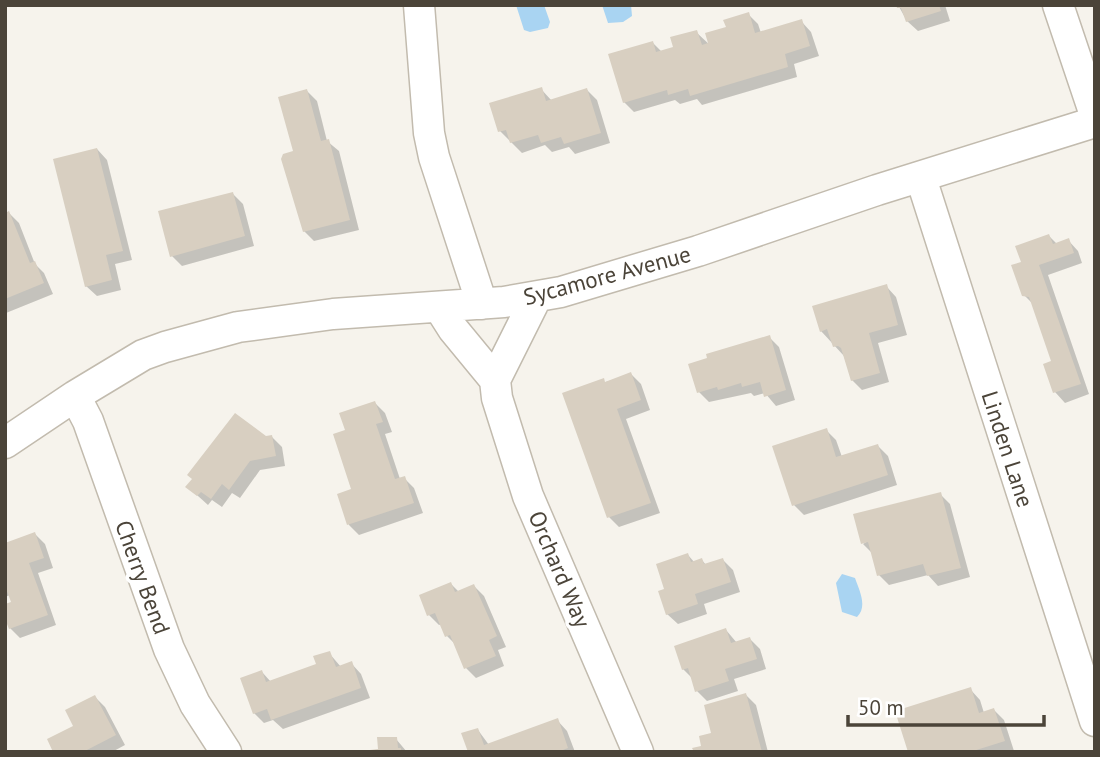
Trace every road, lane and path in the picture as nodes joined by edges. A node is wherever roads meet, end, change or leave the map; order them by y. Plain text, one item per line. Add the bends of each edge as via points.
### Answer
1 (419, 5) edge
2 (1058, 5) edge
3 (1095, 115) edge
4 (1095, 122) edge
5 (920, 178) junction
6 (536, 298) junction
7 (482, 304) junction
8 (439, 307) junction
9 (495, 380) junction
10 (75, 396) junction
11 (5, 443) edge
12 (1095, 721) edge
13 (226, 752) edge
14 (638, 752) edge

1 - 7 street via 434,157
2 - 3 street
4 - 5 street, Sycamore Avenue
5 - 6 street, Sycamore Avenue
5 - 12 street, Linden Lane
6 - 7 street, Sycamore Avenue
6 - 9 street
7 - 8 street, Sycamore Avenue
8 - 9 street, Orchard Way
8 - 10 street, Sycamore Avenue via 333,314 238,327 143,355
9 - 14 street, Orchard Way via 528,496
10 - 11 street, Sycamore Avenue
10 - 13 street, Cherry Bend via 169,649 195,704

